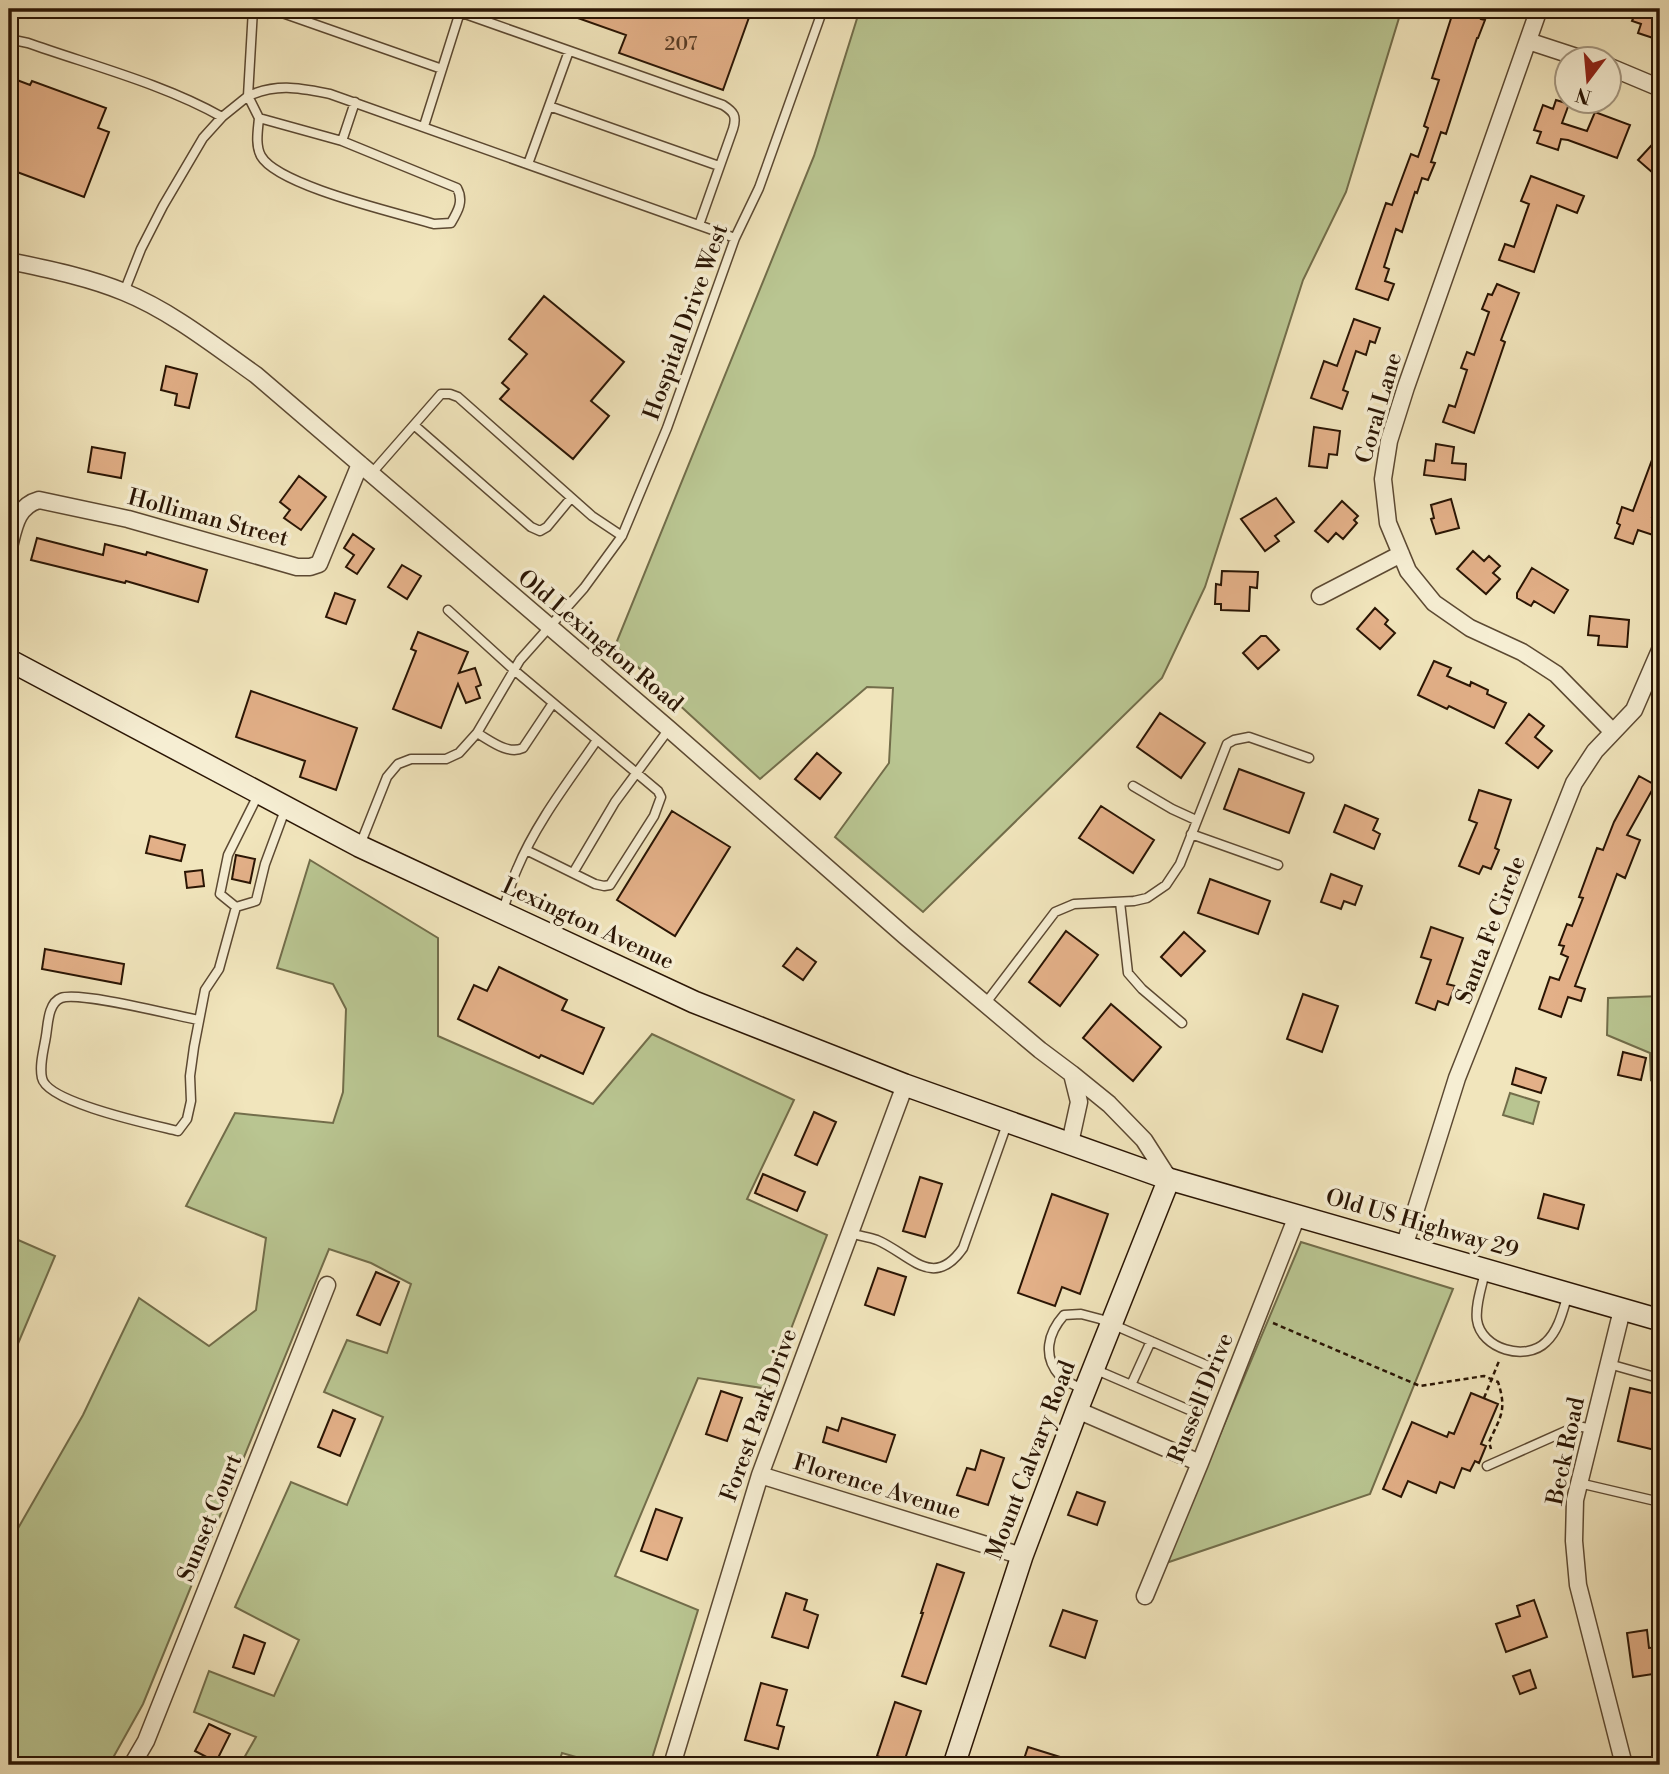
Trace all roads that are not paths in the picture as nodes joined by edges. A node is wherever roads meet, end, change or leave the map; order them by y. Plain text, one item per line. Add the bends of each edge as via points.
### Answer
1 (253, 9) edge
2 (271, 9) edge
3 (451, 9) edge
4 (823, 9) edge
5 (1539, 9) edge
6 (460, 12) junction
7 (9, 39) edge
8 (1528, 41) junction
9 (1554, 50) edge
10 (569, 51) junction
11 (442, 69) junction
12 (1624, 73) edge
13 (1660, 88) edge
14 (248, 96) junction
15 (355, 102) junction
16 (549, 106) junction
17 (222, 117) junction
18 (259, 118) junction
19 (424, 126) junction
20 (342, 141) junction
21 (528, 164) junction
22 (719, 166) junction
23 (699, 225) junction
24 (735, 238) junction
25 (9, 261) edge
26 (124, 292) junction
27 (414, 425) junction
28 (366, 469) junction
29 (572, 498) junction
30 (622, 536) junction
31 (9, 547) edge
32 (1401, 554) junction
33 (1320, 596) dead end
34 (449, 610) dead end
35 (549, 628) junction
36 (1660, 650) edge
37 (9, 660) edge
38 (514, 670) junction
39 (553, 703) junction
40 (669, 729) junction
41 (1613, 732) junction
42 (477, 733) junction
43 (597, 740) junction
44 (1309, 758) dead end
45 (636, 773) junction
46 (1133, 786) dead end
47 (259, 793) junction
48 (286, 807) junction
49 (1196, 820) junction
50 (1191, 834) junction
51 (359, 846) junction
52 (526, 850) junction
53 (1278, 865) dead end
54 (573, 873) junction
55 (1120, 902) junction
56 (236, 908) junction
57 (502, 913) junction
58 (985, 1004) junction
59 (198, 1020) junction
60 (1182, 1023) dead end
61 (1072, 1074) junction
62 (905, 1085) junction
63 (1008, 1121) junction
64 (1070, 1143) junction
65 (1169, 1179) junction
66 (1297, 1216) junction
67 (850, 1233) junction
68 (1404, 1247) junction
69 (1485, 1270) junction
70 (327, 1285) dead end
71 (1568, 1294) junction
72 (1622, 1310) junction
73 (1660, 1320) edge
74 (1111, 1324) junction
75 (1151, 1341) junction
76 (1609, 1364) junction
77 (1093, 1369) junction
78 (1660, 1374) edge
79 (1132, 1385) junction
80 (1081, 1400) junction
81 (1593, 1429) junction
82 (1200, 1464) junction
83 (1491, 1465) road end
84 (760, 1475) junction
85 (1579, 1483) junction
86 (1660, 1502) edge
87 (1022, 1556) junction
88 (1145, 1596) dead end
89 (132, 1765) edge
90 (672, 1765) edge
91 (954, 1765) edge
92 (1624, 1765) edge

1 - 14 lane
2 - 11 lane
3 - 6 lane
4 - 24 lane, Hospital Drive West via 759,188
5 - 8 street, Coral Lane
6 - 10 lane
6 - 11 lane
7 - 17 lane via 159,89
8 - 9 street
8 - 32 street, Coral Lane via 1389,441 1383,479 1388,523
10 - 16 lane
10 - 22 lane via 733,111 736,119
11 - 19 lane
12 - 13 street
14 - 15 lane via 291,87
14 - 17 lane
14 - 18 lane
15 - 19 lane
15 - 20 lane
16 - 21 lane
16 - 22 lane
17 - 26 lane via 203,138 163,206
18 - 20 lane
18 - 20 lane via 257,143 261,156 274,169 322,190 434,224 451,223 460,208 457,188
19 - 21 lane
21 - 23 lane
22 - 23 lane
23 - 24 lane
24 - 30 lane, Hospital Drive West via 667,429
25 - 26 street, Old Lexington Road
26 - 28 street, Old Lexington Road via 187,327 257,375
27 - 28 lane
27 - 29 lane via 441,394 458,397
27 - 29 lane via 531,527 540,531 547,527
28 - 31 street, Holliman Street via 319,564 310,567 39,500 21,510
28 - 35 street, Old Lexington Road
29 - 30 lane
30 - 35 lane, Hospital Drive West
32 - 33 street
32 - 41 street, Coral Lane via 1408,571 1434,603 1556,674
34 - 38 lane
35 - 38 lane, Hospital Drive West
35 - 40 street, Old Lexington Road
36 - 41 street, Santa Fe Circle via 1634,710
37 - 47 main road, Lexington Avenue
38 - 39 lane
38 - 42 lane, Hospital Drive West
39 - 42 lane via 518,751 507,750
39 - 43 lane
40 - 45 lane
40 - 58 street, Old Lexington Road
41 - 68 street, Santa Fe Circle via 1574,783 1457,1078
42 - 51 lane, Hospital Drive West via 446,760 411,759 398,764 387,777
43 - 45 lane
43 - 52 lane
44 - 49 lane via 1249,737 1234,740 1227,744
45 - 54 lane
45 - 54 lane via 661,797 654,816 610,885 595,884
46 - 49 lane
47 - 48 main road, Lexington Avenue
47 - 56 lane via 228,855 220,894
48 - 51 main road, Lexington Avenue
48 - 56 lane via 256,901
49 - 50 lane
50 - 53 lane
50 - 55 lane via 1166,886 1147,898
51 - 57 main road, Lexington Avenue
52 - 54 lane
52 - 57 lane
55 - 58 lane via 1074,904 1055,912
55 - 60 lane via 1128,973
56 - 59 lane via 219,969 205,990
57 - 62 main road, Lexington Avenue via 694,1002
58 - 61 street, Old Lexington Road
59 - 59 lane via 191,1101 178,1131 124,1119 59,1096 42,1080 52,1006 60,998 85,997
61 - 64 street via 1079,1102
61 - 65 street, Old Lexington Road via 1144,1140
62 - 63 main road, Lexington Avenue
62 - 67 street, Forest Park Drive
63 - 64 main road, Lexington Avenue
63 - 67 lane via 955,1260 931,1268 878,1241
64 - 65 main road, Lexington Avenue
65 - 66 main road, Old US Highway 29
65 - 74 main road, Mount Calvary Road
66 - 68 main road, Old US Highway 29
66 - 82 street, Russell Drive
67 - 84 street, Forest Park Drive
68 - 69 main road, Old US Highway 29
69 - 71 main road, Old US Highway 29
69 - 71 lane via 1477,1320 1483,1334 1504,1348 1525,1353 1545,1343 1562,1317
70 - 89 street, Sunset Court via 146,1741
71 - 72 main road, Old US Highway 29
72 - 73 main road, Old US Highway 29
72 - 76 street, Beck Road
74 - 75 lane
74 - 77 main road, Mount Calvary Road
74 - 80 lane via 1081,1314 1064,1315 1049,1336 1053,1365
75 - 79 lane
75 - 79 lane via 1213,1368 1209,1379 1194,1412
76 - 78 lane via 1655,1377
76 - 81 street, Beck Road
77 - 79 lane
77 - 80 main road, Mount Calvary Road
80 - 82 street
80 - 87 main road, Mount Calvary Road
81 - 83 lane via 1577,1426
81 - 85 street, Beck Road
82 - 88 street, Russell Drive
84 - 87 street, Florence Avenue
84 - 90 street, Forest Park Drive
85 - 86 lane
85 - 92 street, Beck Road via 1574,1542 1578,1585
87 - 91 main road, Mount Calvary Road

